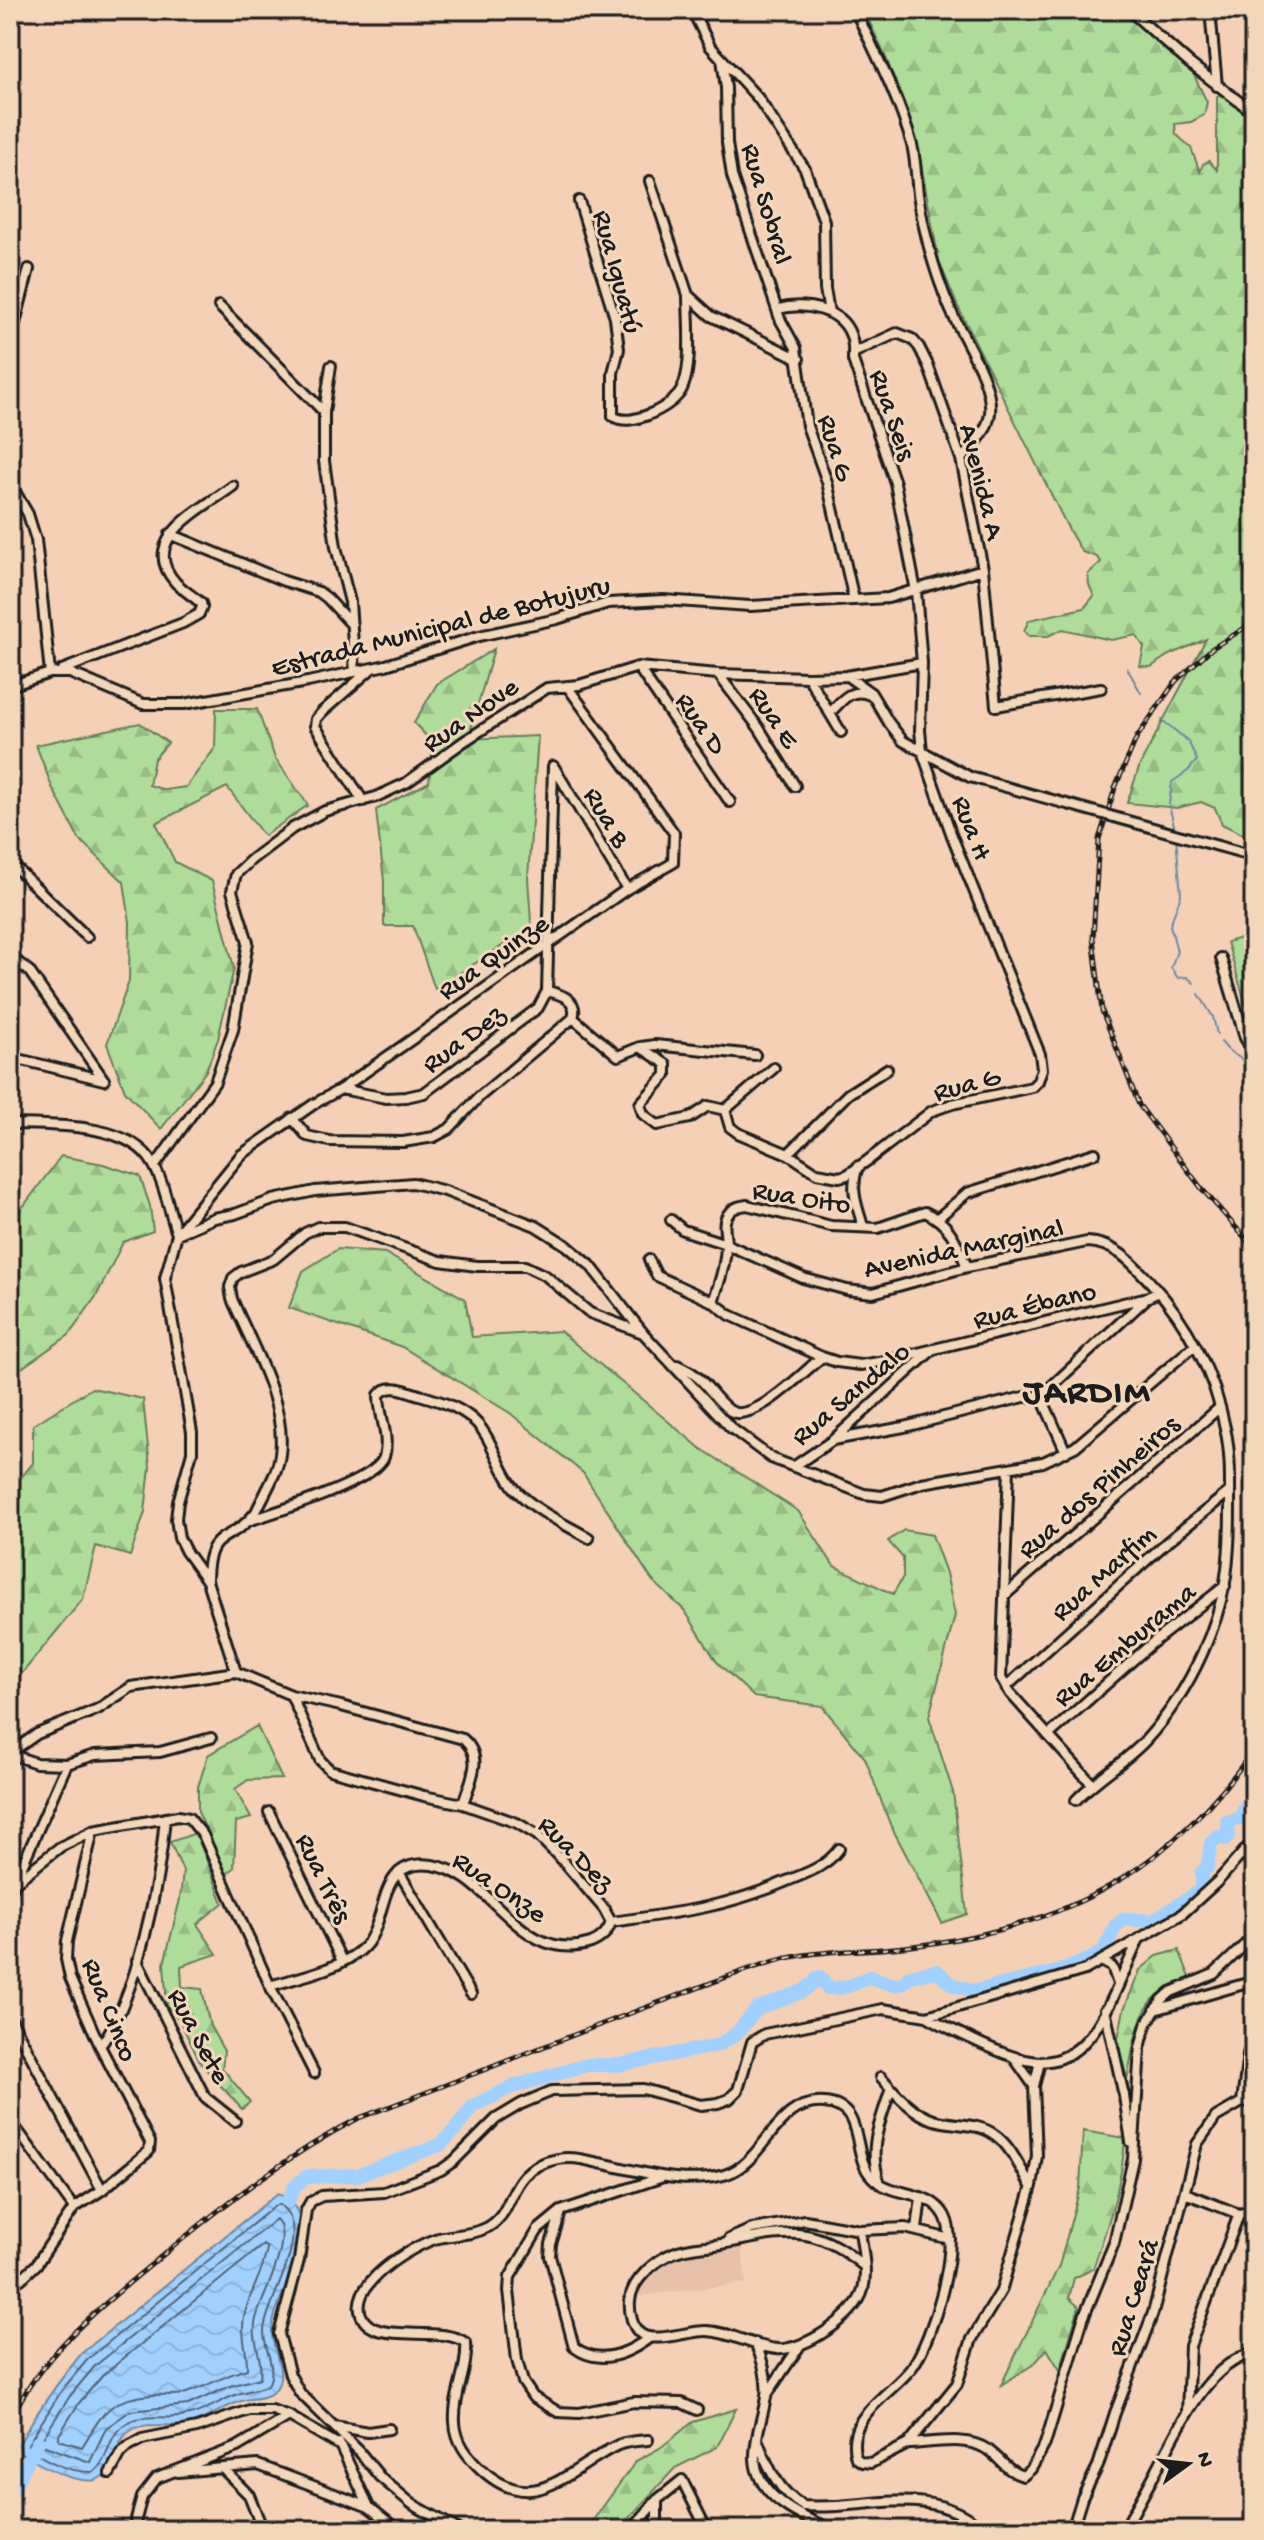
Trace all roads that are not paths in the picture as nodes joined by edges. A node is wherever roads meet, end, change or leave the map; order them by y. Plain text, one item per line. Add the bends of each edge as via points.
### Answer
1 (692, 10) edge
2 (855, 10) edge
3 (1129, 10) edge
4 (1210, 10) edge
5 (722, 59) junction
6 (1217, 86) junction
7 (1252, 111) edge
8 (650, 181) dead end
9 (579, 201) dead end
10 (29, 269) dead end
11 (688, 295) junction
12 (219, 306) dead end
13 (778, 309) junction
14 (829, 312) junction
15 (10, 343) edge
16 (853, 353) junction
17 (799, 359) junction
18 (331, 366) dead end
19 (324, 412) junction
20 (961, 459) junction
21 (10, 483) edge
22 (233, 486) dead end
23 (170, 534) junction
24 (983, 569) junction
25 (916, 591) junction
26 (854, 600) junction
27 (352, 625) junction
28 (922, 663) junction
29 (373, 667) junction
30 (638, 667) junction
31 (54, 672) junction
32 (355, 672) junction
33 (718, 674) junction
34 (846, 676) junction
35 (808, 677) junction
36 (10, 686) edge
37 (567, 686) junction
38 (1101, 688) dead end
39 (874, 697) junction
40 (830, 713) junction
41 (841, 732) dead end
42 (922, 751) junction
43 (795, 786) dead end
44 (363, 801) junction
45 (730, 802) dead end
46 (1254, 856) edge
47 (10, 862) edge
48 (627, 889) junction
49 (87, 937) dead end
50 (547, 944) junction
51 (10, 956) edge
52 (1221, 958) dead end
53 (547, 991) junction
54 (573, 1018) junction
55 (640, 1047) junction
56 (1254, 1052) edge
57 (755, 1055) dead end
58 (10, 1057) edge
59 (774, 1068) dead end
60 (887, 1069) dead end
61 (1042, 1069) joint
62 (341, 1089) junction
63 (725, 1110) junction
64 (292, 1118) junction
65 (10, 1124) edge
66 (1095, 1153) dead end
67 (788, 1154) junction
68 (858, 1165) junction
69 (155, 1166) junction
70 (938, 1218) junction
71 (671, 1220) dead end
72 (863, 1226) junction
73 (177, 1234) junction
74 (726, 1244) junction
75 (649, 1260) dead end
76 (967, 1267) junction
77 (1159, 1292) junction
78 (1148, 1297) junction
79 (713, 1302) junction
80 (644, 1334) junction
81 (1195, 1345) junction
82 (930, 1351) junction
83 (822, 1357) junction
84 (672, 1363) junction
85 (1041, 1396) junction
86 (1219, 1408) junction
87 (833, 1440) junction
88 (1066, 1452) junction
89 (796, 1465) junction
90 (1009, 1468) junction
91 (1230, 1491) junction
92 (250, 1520) junction
93 (589, 1538) dead end
94 (207, 1581) junction
95 (1226, 1585) junction
96 (1004, 1596) junction
97 (236, 1672) junction
98 (1006, 1687) junction
99 (291, 1695) junction
100 (1049, 1735) junction
101 (211, 1738) dead end
102 (10, 1753) edge
103 (67, 1764) junction
104 (1092, 1784) junction
105 (1076, 1800) dead end
106 (463, 1804) junction
107 (269, 1812) dead end
108 (165, 1818) junction
109 (93, 1831) junction
110 (1254, 1840) edge
111 (839, 1849) dead end
112 (399, 1872) junction
113 (12, 1889) edge
114 (611, 1922) junction
115 (1254, 1936) edge
116 (1139, 1939) junction
117 (137, 1961) junction
118 (342, 1961) junction
119 (1101, 1961) junction
120 (1254, 1981) edge
121 (1118, 1984) junction
122 (270, 1986) junction
123 (471, 1994) dead end
124 (949, 2009) junction
125 (1105, 2010) junction
126 (1153, 2011) junction
127 (927, 2016) junction
128 (10, 2017) edge
129 (947, 2028) junction
130 (1254, 2032) edge
131 (100, 2046) junction
132 (1015, 2059) junction
133 (1040, 2062) junction
134 (314, 2073) dead end
135 (881, 2077) dead end
136 (1034, 2086) junction
137 (891, 2088) junction
138 (1254, 2101) edge
139 (1242, 2102) junction
140 (10, 2120) edge
141 (235, 2121) dead end
142 (20, 2136) junction
143 (10, 2142) edge
144 (1133, 2159) junction
145 (663, 2177) junction
146 (880, 2184) junction
147 (1032, 2186) junction
148 (102, 2190) junction
149 (1185, 2193) junction
150 (921, 2197) junction
151 (74, 2208) junction
152 (1254, 2210) edge
153 (561, 2211) junction
154 (1239, 2214) junction
155 (917, 2229) junction
156 (860, 2230) junction
157 (950, 2239) junction
158 (718, 2245) junction
159 (10, 2261) edge
160 (864, 2266) junction
161 (21, 2279) junction
162 (10, 2284) edge
163 (649, 2338) junction
164 (755, 2343) junction
165 (799, 2347) junction
166 (1254, 2353) edge
167 (766, 2396) junction
168 (697, 2410) dead end
169 (1187, 2413) junction
170 (289, 2416) junction
171 (333, 2426) junction
172 (389, 2429) dead end
173 (757, 2439) junction
174 (648, 2440) dead end
175 (908, 2444) junction
176 (339, 2445) junction
177 (223, 2469) junction
178 (178, 2472) junction
179 (110, 2473) dead end
180 (657, 2500) junction
181 (369, 2507) junction
182 (804, 2519) junction
183 (133, 2530) edge
184 (263, 2530) edge
185 (398, 2530) edge
186 (459, 2530) edge
187 (631, 2530) edge
188 (657, 2530) edge
189 (707, 2530) edge
190 (798, 2530) edge
191 (834, 2530) edge
192 (984, 2530) edge
193 (1072, 2530) edge
194 (1124, 2530) edge

1 - 5 street
2 - 20 street via 899,107 912,146 932,259 989,397 985,429
3 - 6 street
4 - 6 street
5 - 13 street, Rua Sobral via 732,176
5 - 14 street via 758,98 805,169 824,221
6 - 7 street
8 - 11 street
9 - 11 street, Rua Iguatú via 615,318 619,349 613,416 619,420 655,412 679,393 687,369
10 - 15 street
11 - 17 street via 711,316
12 - 19 street
13 - 14 street via 804,306
13 - 17 street, Rua G
14 - 16 street, Rua Seis via 849,331
16 - 20 street, Avenida A via 891,335 912,339 928,365
16 - 25 street, Rua Seis via 895,483
17 - 26 street, Rua G via 807,426 827,482
18 - 19 street
19 - 27 street via 327,488
20 - 24 street, Avenida A
21 - 31 street via 36,540
22 - 23 street
23 - 27 street via 319,592
23 - 31 street via 163,561 177,584 201,603 199,614
24 - 25 street, Estrada Municipal de Botujuru
24 - 38 street, Avenida A via 996,706
25 - 26 street, Estrada Municipal de Botujuru
25 - 28 street, Rua H
26 - 29 street, Estrada Municipal de Botujuru via 750,606 663,600 608,603
27 - 32 street
28 - 34 street, Rua Nove
28 - 42 street, Rua H
29 - 32 street, Estrada Municipal de Botujuru
29 - 44 street via 316,719 317,732
30 - 33 street, Rua Nove
30 - 37 street, Rua Nove
30 - 45 street, Rua D
31 - 32 street, Estrada Municipal de Botujuru via 79,675 152,706
31 - 36 street
33 - 35 street, Rua Nove
33 - 43 street, Rua E
34 - 35 street, Rua Nove
34 - 39 street
35 - 40 street
37 - 44 street, Rua Nove via 540,691 406,783
37 - 48 street, Rua Quinze via 674,833 673,863
39 - 40 street via 854,692
39 - 42 street via 903,741
40 - 41 street
42 - 46 street, bridge via 970,777
42 - 61 street, Rua H
44 - 69 street, Rua Nove via 310,818 236,874 234,899 248,942 223,1065
47 - 49 street
48 - 50 street, Rua Quinze
48 - 50 street, Rua B via 553,766
50 - 53 street
50 - 62 street, Rua Quinze
51 - 58 street via 29,971 104,1080
52 - 56 street
53 - 54 street via 569,999
53 - 62 street, Rua Dez via 538,1008 424,1093 386,1098
54 - 55 street via 618,1056
54 - 64 street via 434,1137 329,1141 307,1136
55 - 57 street
55 - 63 street via 666,1064 666,1075 640,1104 657,1125 690,1118 708,1106
59 - 63 street
60 - 67 street via 848,1094
61 - 68 street, Rua G via 1032,1087 932,1111
62 - 64 street
63 - 67 street via 730,1127 738,1133
64 - 73 street via 241,1155
65 - 69 street via 101,1130 139,1149
66 - 70 street via 967,1193
67 - 68 street via 828,1177 847,1175
68 - 72 street via 853,1198
69 - 73 street
70 - 72 street, Rua Oito via 925,1212 878,1228
70 - 76 street via 956,1239
71 - 74 street, Avenida Marginal via 683,1230
72 - 74 street, Rua Oito via 831,1226 747,1205 727,1214
73 - 80 street via 273,1200 413,1183 494,1208 566,1245 590,1265
73 - 94 street via 165,1278 192,1442 176,1519 186,1552
74 - 76 street, Avenida Marginal via 803,1278 873,1293
74 - 79 street
75 - 79 street via 657,1276
76 - 77 street, Avenida Marginal via 1087,1242 1112,1247
77 - 78 street
77 - 81 street
78 - 82 street, Rua Ébano
78 - 85 street
79 - 83 street
80 - 84 street
80 - 92 street via 590,1313 546,1276 525,1266 440,1261 345,1227 318,1227 305,1233 274,1259 241,1272 230,1287 273,1395 280,1435 277,1464
81 - 86 street
81 - 88 street
82 - 83 street via 860,1365
82 - 87 street, Rua Sandalo
83 - 84 street via 758,1409 738,1414 728,1410 695,1373
84 - 89 street via 740,1436 771,1458
85 - 87 street
85 - 88 street
86 - 91 street via 1228,1445
86 - 96 street, Rua dos Pinheiros
87 - 89 street, Rua Sandalo
88 - 90 street
89 - 90 street via 864,1494 882,1496 922,1483
90 - 96 street
91 - 95 street
91 - 98 street, Rua Marfim
92 - 93 street via 322,1495 381,1464 386,1441 379,1395 391,1388 472,1418 515,1489
92 - 94 street via 210,1549
94 - 97 street
95 - 100 street, Rua Emburama
95 - 104 street via 1202,1655 1181,1693 1145,1741
96 - 98 street via 1000,1669
97 - 99 street
97 - 102 street via 131,1687
98 - 100 street
99 - 106 street via 320,1760 330,1770
99 - 106 street via 463,1739 475,1760
100 - 104 street
101 - 103 street via 160,1752 95,1755
102 - 103 street via 36,1763
103 - 113 street
104 - 105 street
106 - 114 street, Rua Dez via 537,1835
107 - 118 street, Rua Três
108 - 109 street
108 - 117 street
108 - 122 street via 178,1816 196,1823
109 - 113 street via 60,1847
109 - 131 street, Rua Cinco via 66,1959
110 - 116 street via 1193,1904
111 - 114 street via 814,1870 750,1897 708,1909
112 - 114 street, Rua Onze via 412,1866 447,1869 481,1891 526,1933 544,1941 584,1945 599,1940
112 - 118 street via 386,1889 374,1934 359,1952
112 - 123 street
115 - 126 street via 1214,1974 1171,1992
116 - 119 street
116 - 121 street
117 - 131 street via 120,2016
117 - 141 street, Rua Sete via 205,2097
118 - 122 street
119 - 121 street via 1112,1967
119 - 124 street
120 - 126 street
121 - 125 street
122 - 134 street
124 - 127 street
124 - 129 street
125 - 133 street via 1078,2049
125 - 144 street
126 - 144 street via 1140,2048
127 - 129 street
127 - 171 street via 883,2009 756,2038 738,2090 718,2103 701,2105 643,2089 552,2091 496,2119 441,2170 384,2192 311,2201 279,2334 300,2393
128 - 148 street
129 - 132 street
130 - 139 street
131 - 148 street, Rua Cinco via 150,2147
132 - 133 street
132 - 136 street
133 - 136 street
135 - 137 street
136 - 147 street via 1037,2156
137 - 146 street via 874,2147
137 - 147 street via 931,2119 994,2134
138 - 139 street, Rua Ceará
139 - 149 street, Rua Ceará via 1205,2129
140 - 142 street
142 - 143 street
142 - 151 street
144 - 175 street via 1109,2260 1083,2319 1045,2444 1031,2469 1023,2476 1011,2473 979,2444
145 - 146 street via 728,2174 746,2163 792,2112 823,2103 845,2111 853,2121 864,2167
145 - 153 street
145 - 174 street via 572,2157 541,2163 523,2174 490,2226 409,2252 380,2272 359,2300 368,2327 379,2332 449,2334 466,2343 455,2423 467,2456 500,2484 543,2489 618,2445
146 - 150 street
147 - 175 street via 1001,2291 972,2339 957,2384
148 - 151 street, Rua Cinco
149 - 154 street
149 - 193 street, Rua Ceará via 1153,2313
150 - 155 street
150 - 157 street via 944,2214
151 - 161 street
152 - 154 street
153 - 163 street via 550,2256 574,2347 587,2356 608,2356 631,2351
153 - 168 street via 538,2230 510,2277 517,2360 533,2397 566,2413 634,2402 682,2403
154 - 169 street via 1190,2346
155 - 156 street
155 - 157 street
156 - 158 street via 787,2221
156 - 160 street
157 - 175 street via 944,2288 915,2363 863,2417 852,2441 856,2458 871,2463
158 - 160 street via 763,2235 808,2235 824,2239
158 - 163 street via 677,2251 658,2260 636,2286 630,2302 634,2325
159 - 161 street
160 - 165 street via 863,2294 854,2309
161 - 162 street
163 - 164 street via 707,2331
164 - 165 street via 775,2349
164 - 167 street via 765,2370
165 - 167 street
166 - 169 street via 1220,2373
167 - 173 street
169 - 194 street
170 - 176 street
170 - 178 street via 237,2447
170 - 179 street via 249,2410 142,2439 121,2453
171 - 172 street via 368,2432
171 - 176 street
171 - 186 street via 397,2492
173 - 182 street via 755,2458 763,2480 775,2498
173 - 192 street via 779,2485 803,2506 926,2501 953,2510
176 - 181 street
177 - 178 street
177 - 181 street via 258,2465
177 - 184 street via 249,2495
178 - 183 street via 157,2478 148,2487
180 - 187 street
180 - 188 street
180 - 189 street via 682,2480
181 - 185 street
182 - 190 street
182 - 191 street

